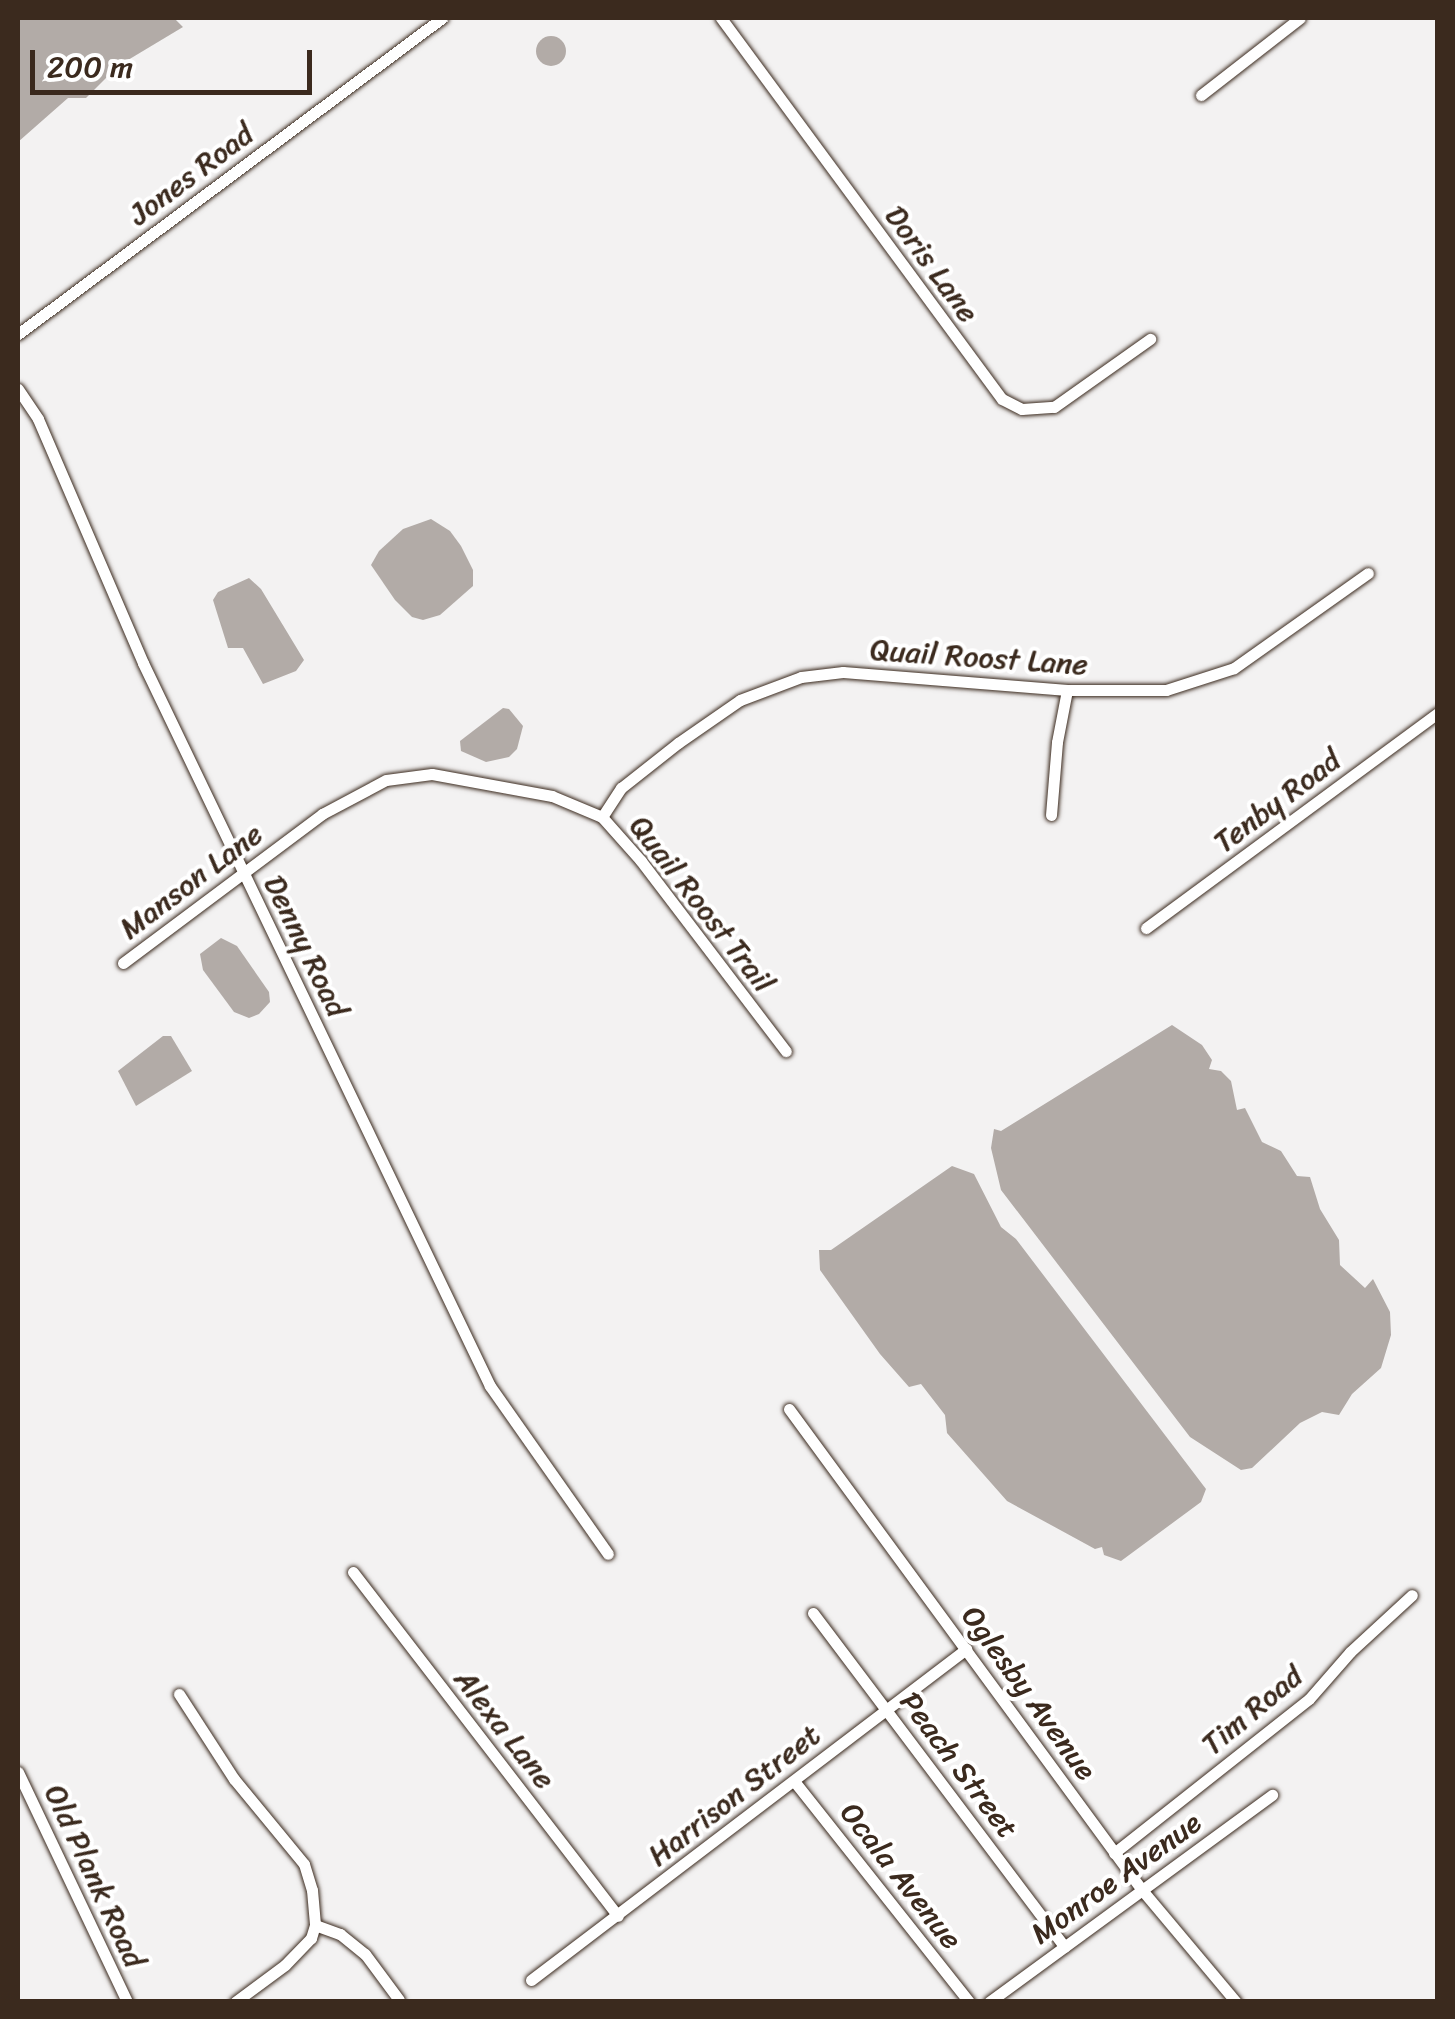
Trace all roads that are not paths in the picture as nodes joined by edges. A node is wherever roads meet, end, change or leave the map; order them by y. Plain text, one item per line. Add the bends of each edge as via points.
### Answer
1 (442, 18) edge
2 (721, 18) edge
3 (1300, 18) edge
4 (1202, 95) dead end
5 (18, 334) edge
6 (1150, 339) dead end
7 (18, 388) edge
8 (1368, 572) dead end
9 (1067, 690) junction
10 (1438, 714) edge
11 (1051, 815) dead end
12 (602, 817) junction
13 (288, 840) joint
14 (243, 872) junction
15 (1146, 928) dead end
16 (124, 963) dead end
17 (786, 1051) dead end
18 (790, 1410) dead end
19 (608, 1554) dead end
20 (353, 1572) dead end
21 (1412, 1595) dead end
22 (813, 1613) dead end
23 (966, 1649) junction
24 (179, 1694) dead end
25 (886, 1710) junction
26 (18, 1772) edge
27 (794, 1781) junction
28 (1272, 1795) dead end
29 (1114, 1853) junction
30 (1142, 1890) junction
31 (618, 1916) junction
32 (315, 1925) junction
33 (1065, 1946) junction
34 (531, 1980) dead end
35 (400, 2000) edge
36 (127, 2002) edge
37 (235, 2002) edge
38 (969, 2002) edge
39 (990, 2002) edge
40 (1236, 2002) edge

1 - 5 street, Jones Road
2 - 6 street, Doris Lane via 1002,399 1022,409 1054,407
3 - 4 street
7 - 14 street, Denny Road via 38,419 115,602
8 - 9 street, Quail Roost Lane via 1257,654 1218,674 1152,691
9 - 11 street
9 - 12 street, Quail Roost Lane via 843,672 800,677 740,700 678,743 621,788
10 - 15 street, Tenby Road
12 - 13 street, Quail Roost Trail via 552,796 404,775 358,792
12 - 17 street, Quail Roost Trail
13 - 14 street, Manson Lane
14 - 16 street, Manson Lane
14 - 19 street, Denny Road via 490,1386
18 - 23 street, Oglesby Avenue
20 - 31 street, Alexa Lane
21 - 29 street, Tim Road via 1309,1699
22 - 25 street, Peach Street
23 - 25 street, Harrison Street
23 - 29 street, Oglesby Avenue
24 - 32 street via 234,1780 304,1864
25 - 27 street, Harrison Street
25 - 33 street, Peach Street
26 - 36 street, Old Plank Road
27 - 31 street, Harrison Street
27 - 38 street, Ocala Avenue
28 - 30 street, Monroe Avenue
29 - 30 street, Oglesby Avenue
30 - 33 street, Monroe Avenue
30 - 40 street, Oglesby Avenue
31 - 34 street, Harrison Street
32 - 35 street via 365,1954
32 - 37 street via 295,1956
33 - 39 street, Monroe Avenue

